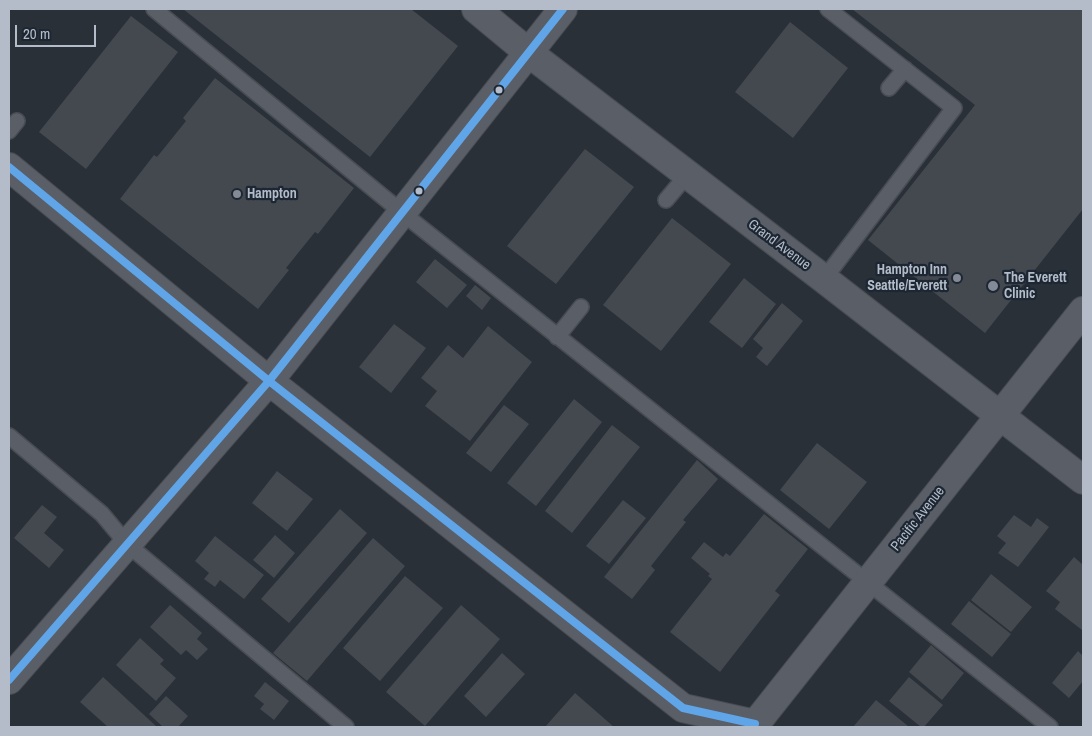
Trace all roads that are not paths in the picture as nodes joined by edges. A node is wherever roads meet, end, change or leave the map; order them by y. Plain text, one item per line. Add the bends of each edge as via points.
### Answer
1 (154, 9) edge
2 (476, 9) edge
3 (563, 9) edge
4 (828, 9) edge
5 (528, 53) junction
6 (905, 69) junction
7 (889, 88) dead end
8 (687, 174) junction
9 (12, 175) edge
10 (666, 200) dead end
11 (402, 213) junction
12 (824, 279) junction
13 (581, 307) dead end
14 (1083, 311) edge
15 (557, 337) junction
16 (269, 381) junction
17 (1000, 416) junction
18 (9, 436) edge
19 (1083, 480) edge
20 (127, 544) junction
21 (868, 583) junction
22 (9, 680) edge
23 (754, 726) edge
24 (346, 727) edge
25 (1050, 727) edge

1 - 11 lane
2 - 5 street, Grand Avenue
3 - 5 street
4 - 6 lane
5 - 8 street, Grand Avenue
5 - 11 street
6 - 7 lane
6 - 12 lane via 954,108
8 - 10 lane
8 - 12 street, Grand Avenue
9 - 16 street
11 - 15 lane
11 - 16 street
12 - 17 street, Grand Avenue
13 - 15 lane
14 - 17 street, Pacific Avenue
15 - 21 lane
16 - 20 street
16 - 23 street via 683,708
17 - 19 street, Grand Avenue
17 - 21 street, Pacific Avenue
18 - 20 lane via 102,514
20 - 22 street
20 - 24 lane
21 - 23 street, Pacific Avenue
21 - 25 lane

